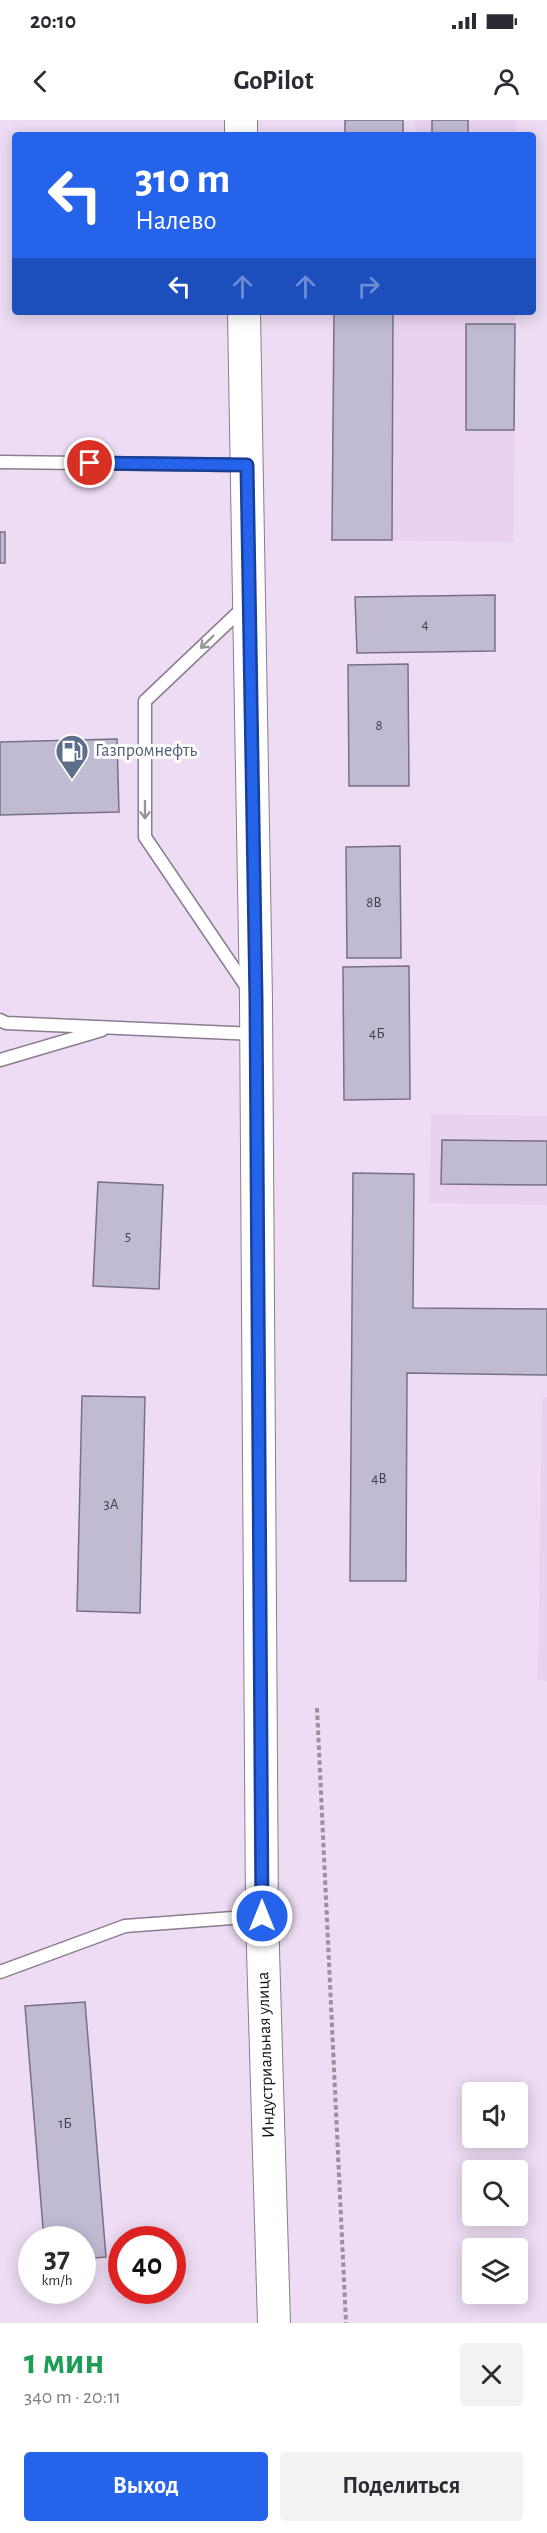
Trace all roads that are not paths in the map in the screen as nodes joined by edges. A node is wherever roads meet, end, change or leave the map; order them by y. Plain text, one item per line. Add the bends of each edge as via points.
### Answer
1 (244, 315) edge
2 (0, 462) edge
3 (247, 465) junction
4 (249, 602) junction
5 (256, 1000) junction
6 (0, 1020) edge
7 (111, 1028) junction
8 (256, 1034) junction
9 (0, 1060) edge
10 (262, 1916) junction
11 (0, 1972) edge
12 (274, 2323) edge

1 - 3 street, Индустриальная улица
2 - 3 lane
3 - 4 street, Индустриальная улица
4 - 5 street, Индустриальная улица
4 -> 5 lane via 145,701 145,837
5 - 8 street, Индустриальная улица
6 - 7 lane
7 - 8 lane
7 - 9 lane
8 - 10 street, Индустриальная улица
10 - 11 lane via 125,1926
10 - 12 street, Индустриальная улица

